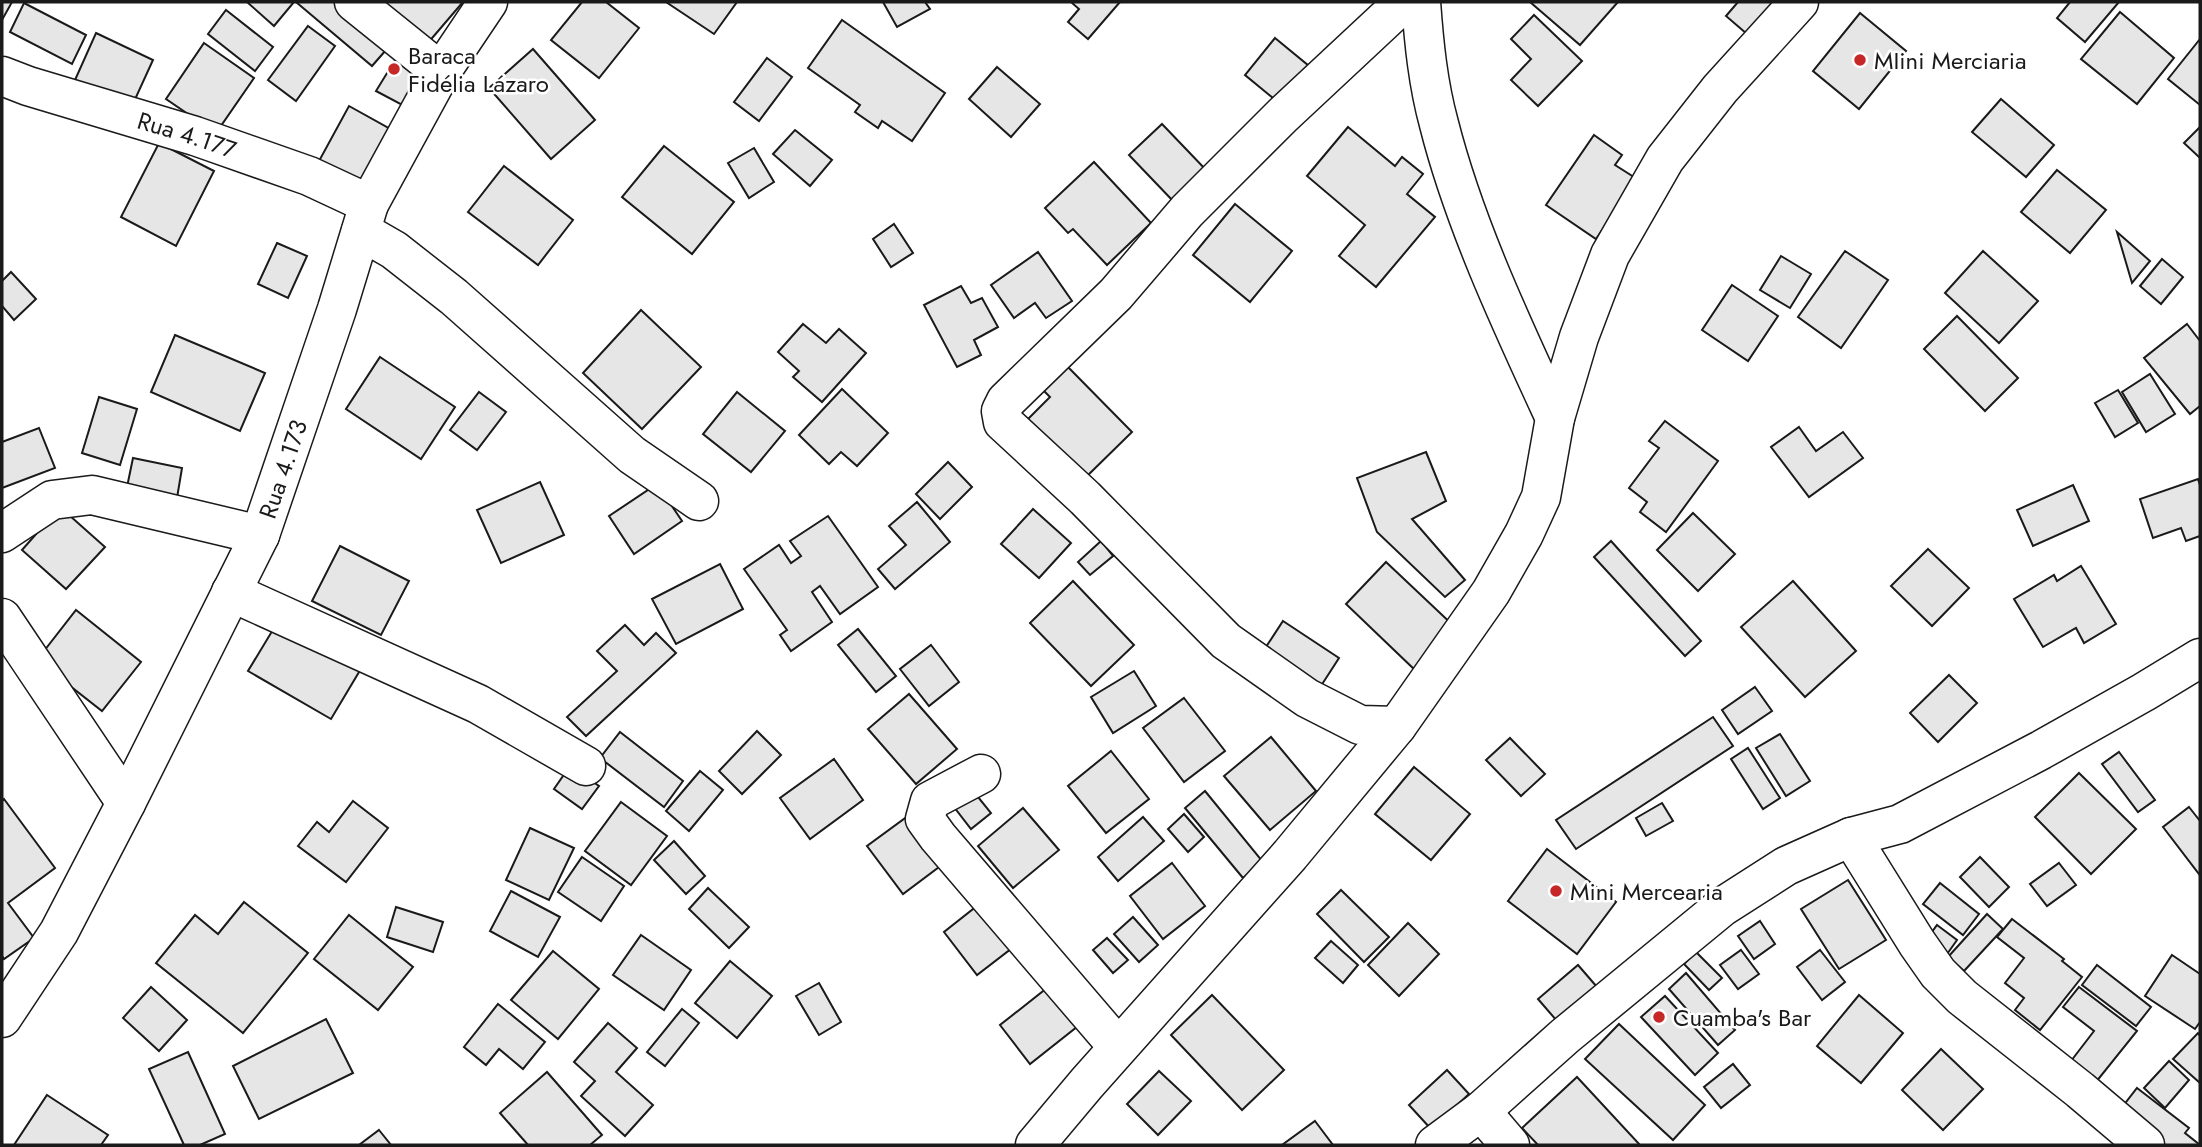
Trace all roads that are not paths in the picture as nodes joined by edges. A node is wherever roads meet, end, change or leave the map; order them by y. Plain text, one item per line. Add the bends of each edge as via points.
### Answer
1 (354, 2) edge
2 (488, 2) edge
3 (1404, 2) edge
4 (1421, 2) edge
5 (1799, 2) edge
6 (441, 72) junction
7 (2, 76) edge
8 (365, 218) junction
9 (1555, 418) junction
10 (699, 501) dead end
11 (2, 533) edge
12 (260, 535) junction
13 (231, 592) junction
14 (2, 618) edge
15 (2200, 658) edge
16 (1396, 726) junction
17 (586, 766) dead end
18 (981, 774) dead end
19 (126, 803) junction
20 (1851, 837) junction
21 (2, 1018) edge
22 (1118, 1047) junction
23 (1481, 1111) junction
24 (1035, 1145) edge
25 (1436, 1145) edge
26 (1510, 1145) edge
27 (2145, 1145) edge

1 - 6 street
2 - 6 street, Rua 4.173
3 - 16 street via 1187,211 1116,294 1001,411 1003,422 1226,641 1307,698 1360,725
4 - 9 street via 1424,50 1438,123 1456,180 1500,295
5 - 9 street via 1720,89 1665,159 1610,255
6 - 8 street, Rua 4.173
7 - 8 street, Rua 4.177 via 309,176
8 - 10 street, Rua 4.177 via 394,250 454,297 632,455
8 - 12 street, Rua 4.173
9 - 16 street via 1541,496 1524,534 1490,592
11 - 12 street via 52,500 92,495
12 - 13 street, Rua 4.173
13 - 17 street via 478,704
13 - 19 street, Rua 4.173
14 - 19 street
15 - 20 street via 1900,824
16 - 22 street via 1290,855
18 - 22 street via 930,801 925,819
19 - 21 street, Rua 4.173 via 59,932
20 - 23 street via 1786,866 1722,907
20 - 27 street via 1938,973
22 - 24 street
23 - 25 street
23 - 26 street

